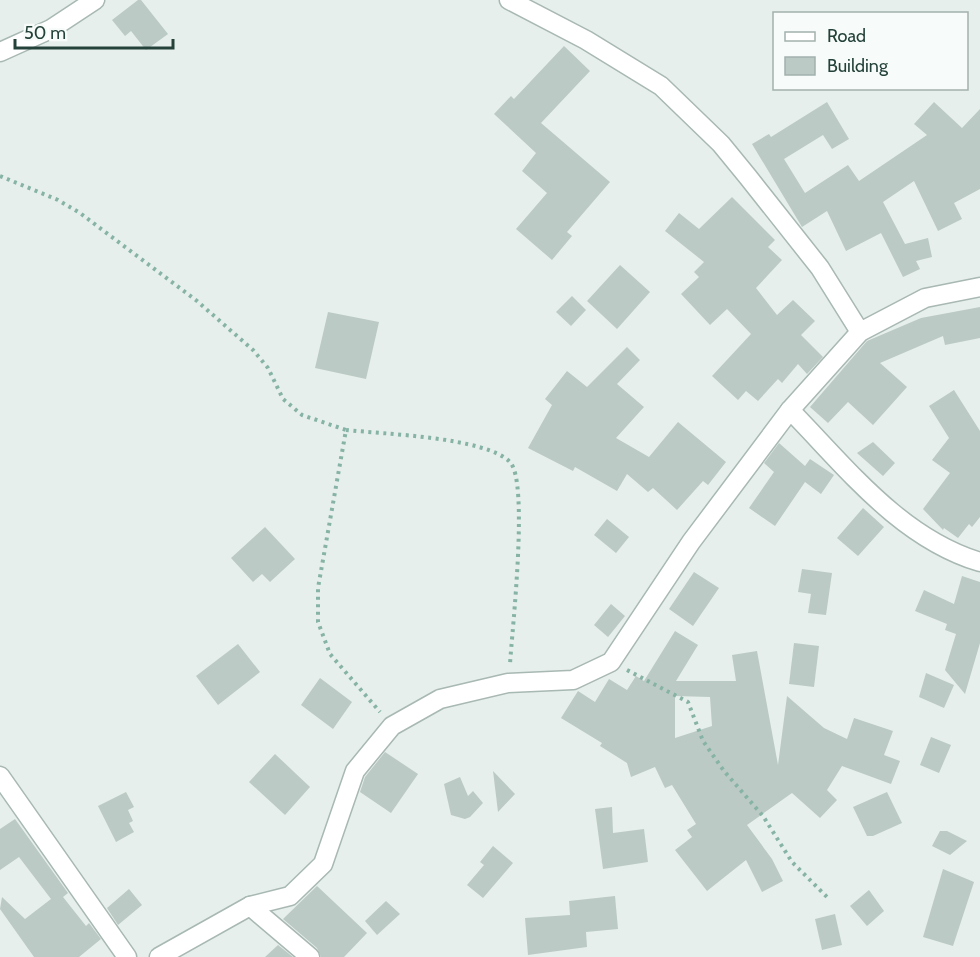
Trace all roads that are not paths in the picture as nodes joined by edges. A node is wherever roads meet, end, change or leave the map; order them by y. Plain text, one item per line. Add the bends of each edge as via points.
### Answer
1 (95, 0) edge
2 (509, 0) edge
3 (0, 52) edge
4 (980, 287) edge
5 (860, 332) junction
6 (789, 410) junction
7 (980, 562) edge
8 (0, 776) edge
9 (250, 906) junction
10 (127, 957) edge
11 (159, 957) edge
12 (310, 957) edge

1 - 3 street via 51,29
2 - 5 street via 586,40 661,86 722,144 820,268
4 - 5 street via 925,298
5 - 6 street
6 - 7 street via 889,511 955,552
6 - 9 street via 691,542 611,662 573,680 508,683 440,699 392,726 355,771 323,864 290,896
8 - 10 street
9 - 11 street
9 - 12 street

